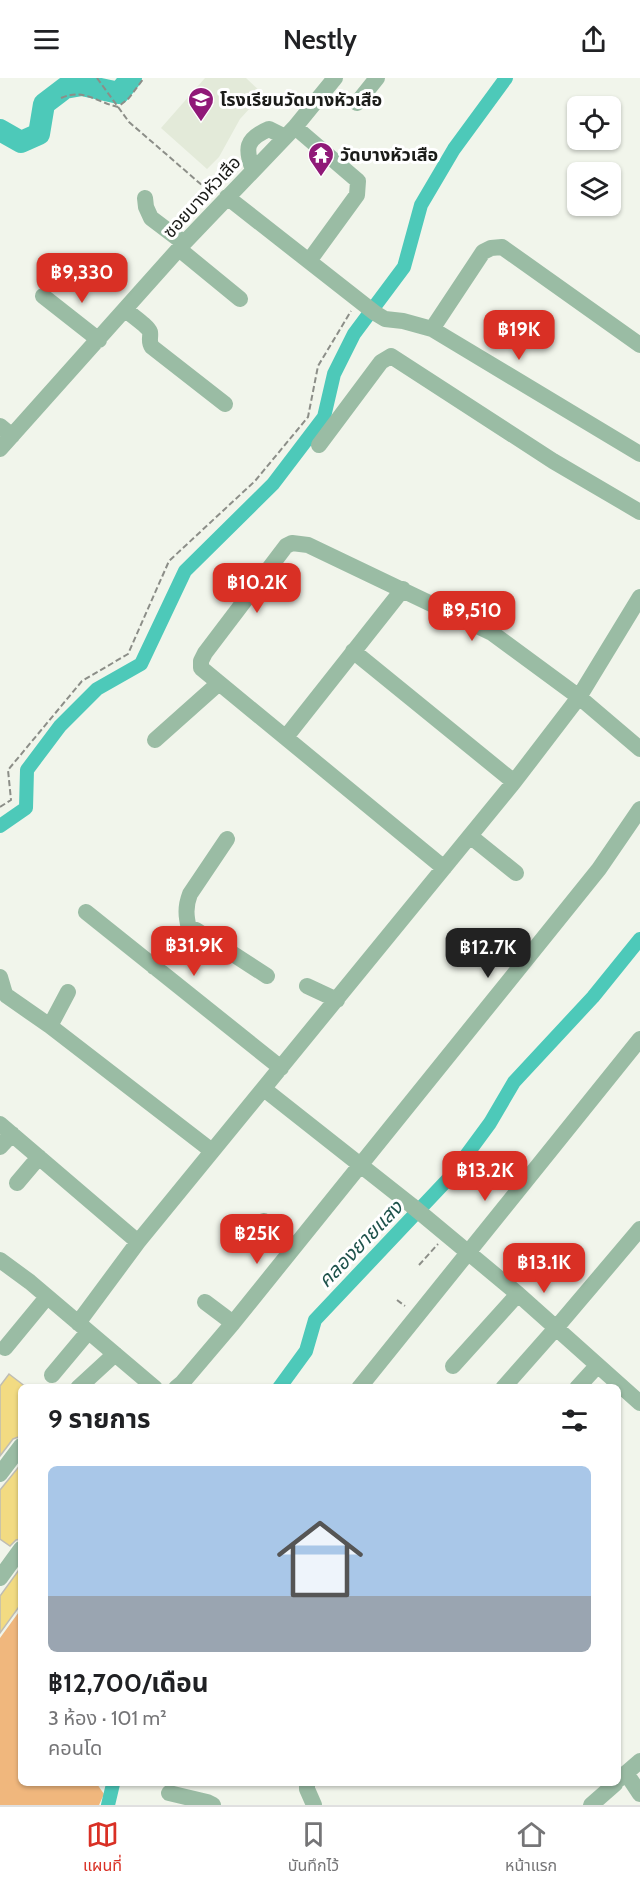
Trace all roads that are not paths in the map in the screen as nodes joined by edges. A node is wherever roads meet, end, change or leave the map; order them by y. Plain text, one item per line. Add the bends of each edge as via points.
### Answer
1 (335, 78) edge
2 (377, 78) edge
3 (357, 103) dead end
4 (290, 132) junction
5 (145, 198) dead end
6 (225, 200) junction
7 (182, 246) junction
8 (309, 261) junction
9 (43, 296) dead end
10 (240, 299) dead end
11 (126, 310) junction
12 (432, 329) junction
13 (99, 340) junction
14 (640, 345) edge
15 (225, 404) dead end
16 (6, 431) edge
17 (319, 445) dead end
18 (0, 449) edge
19 (640, 454) edge
20 (640, 512) edge
21 (403, 589) junction
22 (640, 597) edge
23 (353, 651) junction
24 (219, 683) junction
25 (579, 698) junction
26 (286, 737) junction
27 (155, 740) dead end
28 (640, 748) edge
29 (514, 782) junction
30 (640, 809) edge
31 (470, 836) junction
32 (226, 839) dead end
33 (444, 868) junction
34 (516, 873) dead end
35 (86, 912) dead end
36 (189, 929) junction
37 (154, 967) junction
38 (267, 976) dead end
39 (0, 977) edge
40 (306, 986) dead end
41 (68, 992) dead end
42 (337, 1000) junction
43 (50, 1026) junction
44 (640, 1038) edge
45 (281, 1068) junction
46 (264, 1089) junction
47 (6, 1129) edge
48 (0, 1147) edge
49 (212, 1151) junction
50 (39, 1157) junction
51 (360, 1165) junction
52 (17, 1183) dead end
53 (264, 1221) dead end
54 (640, 1228) edge
55 (138, 1242) junction
56 (294, 1247) junction
57 (466, 1253) junction
58 (0, 1260) edge
59 (518, 1294) junction
60 (47, 1297) junction
61 (205, 1302) dead end
62 (233, 1323) junction
63 (83, 1327) junction
64 (556, 1328) junction
65 (4, 1348) dead end
66 (115, 1354) junction
67 (453, 1366) dead end
68 (597, 1366) junction
69 (52, 1375) dead end
70 (82, 1384) edge
71 (150, 1384) edge
72 (181, 1384) edge
73 (362, 1384) edge
74 (506, 1384) edge
75 (581, 1384) edge
76 (618, 1384) edge
77 (621, 1386) edge
78 (640, 1402) edge
79 (18, 1450) edge
80 (1, 1472) edge
81 (18, 1552) edge
82 (3, 1568) edge
83 (640, 1761) edge
84 (621, 1778) edge
85 (621, 1780) edge
86 (307, 1786) edge
87 (612, 1786) edge
88 (169, 1794) edge
89 (640, 1794) edge
90 (213, 1805) edge
91 (314, 1805) edge
92 (591, 1805) edge

1 - 4 street, ซอยบางหัวเสือ
2 - 3 street
4 - 6 street, ซอยบางหัวเสือ
4 - 8 street via 358,181 357,195
5 - 7 street via 151,218
6 - 7 street, ซอยบางหัวเสือ
6 - 8 street
7 - 10 street
7 - 11 street, ซอยบางหัวเสือ
8 - 12 street via 385,319
9 - 13 street
11 - 13 street, ซอยบางหัวเสือ
11 - 15 street via 148,329 152,347
12 - 14 street via 483,252 502,247
12 - 19 street
13 - 16 street, ซอยบางหัวเสือ
16 - 18 street, ซอยบางหัวเสือ
17 - 20 street via 381,362 391,356
21 - 23 street
21 - 24 street via 308,545 286,546 201,661 201,668
21 - 25 street via 492,633
22 - 25 street
23 - 26 street
23 - 29 street
24 - 26 street
24 - 27 street
25 - 28 street
25 - 29 street
26 - 33 street
29 - 31 street
30 - 51 street via 599,869
31 - 33 street
31 - 34 street
32 - 36 street via 186,903
33 - 42 street
35 - 37 street
36 - 37 street
36 - 38 street
37 - 45 street
39 - 43 street via 7,996
40 - 42 street
41 - 43 street
42 - 45 street
43 - 49 street
44 - 57 street
45 - 46 street
46 - 49 street
46 - 51 street
47 - 48 street
47 - 50 street
49 - 55 street
50 - 52 street
50 - 55 street
51 - 56 street
51 - 57 street
53 - 56 street
54 - 64 street
55 - 63 street
56 - 62 street
57 - 59 street
57 - 73 street
58 - 60 street
59 - 64 street
59 - 67 street
60 - 63 street
60 - 65 street
61 - 62 street
62 - 72 street
63 - 66 street
63 - 69 street
64 - 68 street
64 - 74 street
66 - 70 street
66 - 71 street
68 - 75 street
68 - 76 street
77 - 78 street
79 - 80 street
81 - 82 street
83 - 84 street
85 - 89 street
86 - 91 street
87 - 92 street
88 - 90 street

